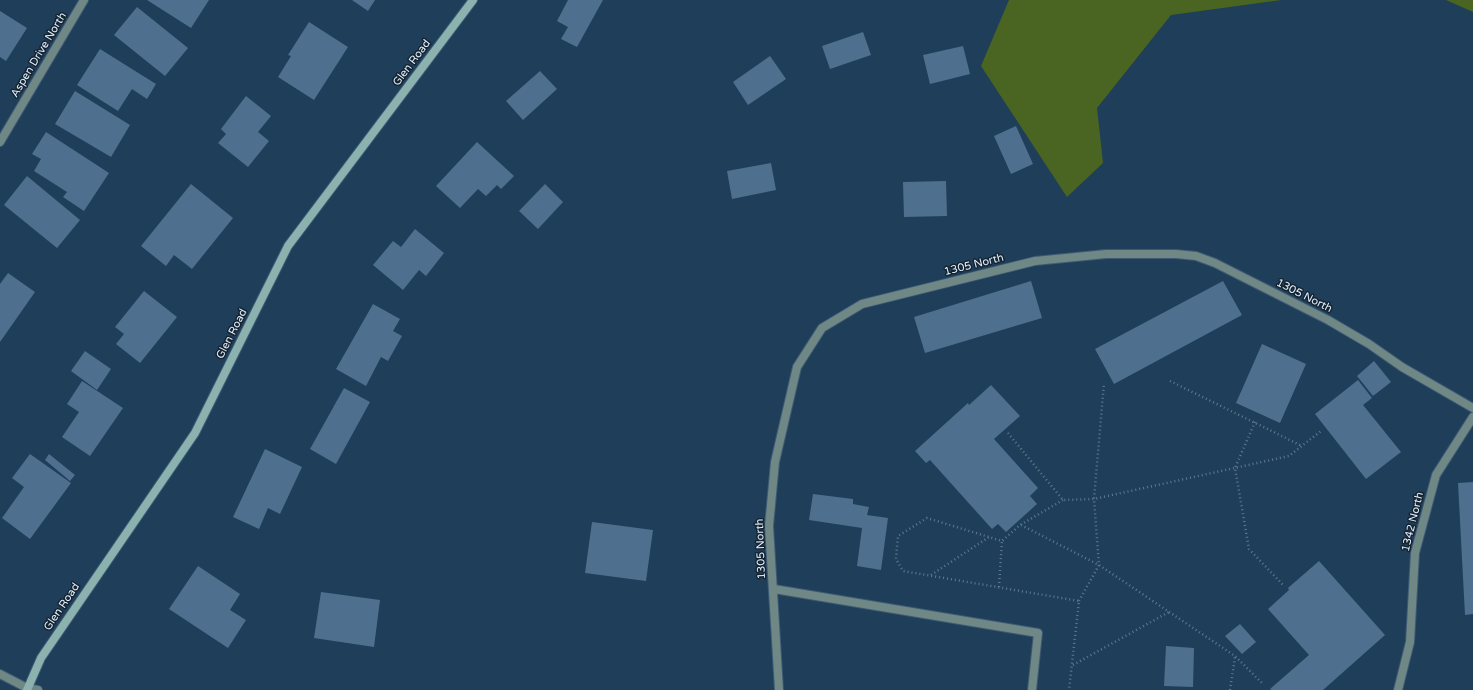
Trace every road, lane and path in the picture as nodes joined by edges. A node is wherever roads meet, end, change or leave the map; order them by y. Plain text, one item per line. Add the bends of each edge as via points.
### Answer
1 (84, 0) edge
2 (473, 0) edge
3 (0, 142) edge
4 (1170, 381) dead end
5 (1104, 383) dead end
6 (1473, 408) edge
7 (1473, 417) edge
8 (1255, 422) junction
9 (1322, 431) dead end
10 (1008, 433) dead end
11 (1302, 446) junction
12 (1235, 468) junction
13 (1094, 499) junction
14 (1063, 500) junction
15 (1020, 525) junction
16 (989, 537) junction
17 (1002, 540) junction
18 (1099, 565) junction
19 (930, 576) junction
20 (1284, 586) dead end
21 (1000, 587) junction
22 (774, 589) junction
23 (1080, 601) junction
24 (1169, 612) junction
25 (1235, 656) junction
26 (1072, 666) junction
27 (0, 674) edge
28 (1263, 684) dead end
29 (27, 689) edge
30 (38, 690) edge
31 (779, 690) edge
32 (1032, 690) edge
33 (1069, 690) edge
34 (1230, 690) edge
35 (1398, 690) edge

1 - 3 street, Aspen Drive North
2 - 29 street, Glen Road via 288,246 195,433 41,658
4 - 8 path
5 - 13 path
6 - 22 street, 1305 North via 1328,320 1196,256 1106,254 1035,261 862,304 822,328 797,367 775,462 769,526
7 - 35 street, 1342 North via 1436,475 1415,553 1410,642
8 - 11 path
8 - 12 path
9 - 11 path
10 - 14 path
11 - 12 path via 1289,456
12 - 13 path
12 - 20 path via 1249,549
13 - 14 path
13 - 18 path
14 - 15 path
15 - 17 path
15 - 18 path
16 - 17 path
16 - 19 path
16 - 19 path via 927,518 898,536 896,559 903,571
17 - 21 path
18 - 23 path
18 - 24 path
19 - 21 path
21 - 23 path
22 - 31 street, 1305 North
22 - 32 street via 1038,633
23 - 26 path
24 - 25 path
24 - 26 path
25 - 28 path
25 - 34 path
26 - 33 path
27 - 29 street
29 - 30 street

